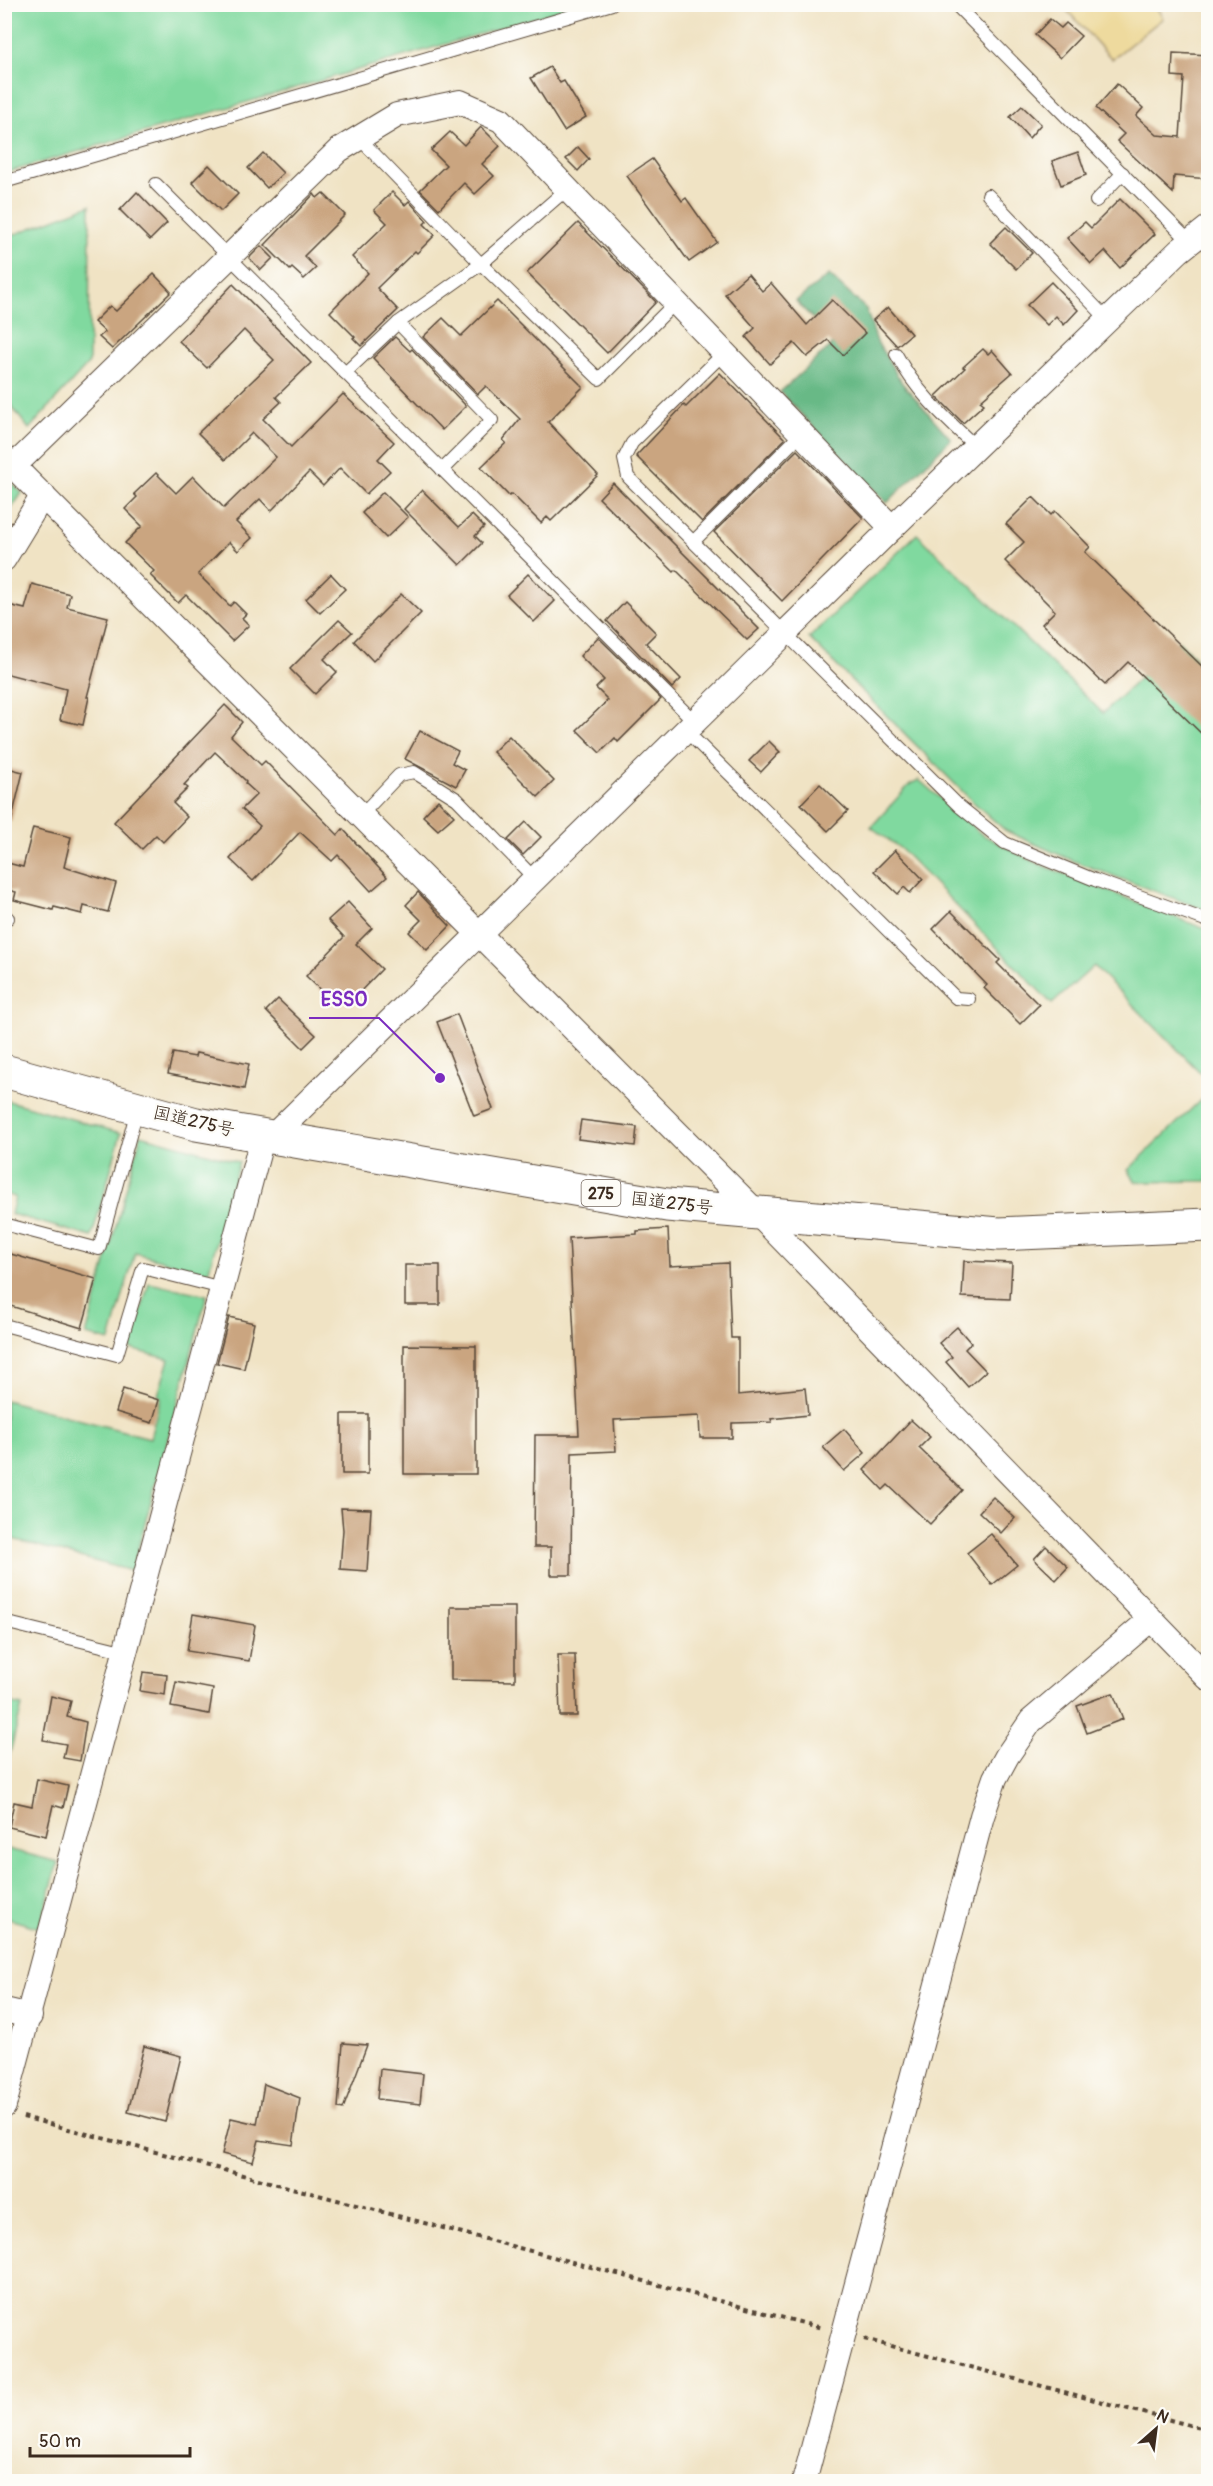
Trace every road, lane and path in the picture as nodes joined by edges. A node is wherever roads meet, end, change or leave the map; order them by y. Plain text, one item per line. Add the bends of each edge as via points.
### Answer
1 (612, 4) edge
2 (955, 4) edge
3 (359, 138) junction
4 (1123, 173) junction
5 (4, 182) edge
6 (156, 184) dead end
7 (567, 189) junction
8 (988, 195) dead end
9 (1096, 201) dead end
10 (1199, 235) edge
11 (229, 257) junction
12 (482, 264) junction
13 (676, 302) junction
14 (1108, 320) junction
15 (398, 323) junction
16 (724, 353) junction
17 (896, 354) dead end
18 (345, 373) junction
19 (801, 434) junction
20 (976, 447) junction
21 (9, 462) edge
22 (442, 470) junction
23 (43, 495) junction
24 (892, 528) junction
25 (693, 542) junction
26 (4, 559) edge
27 (785, 634) junction
28 (691, 726) junction
29 (361, 815) junction
30 (535, 879) junction
31 (1209, 921) edge
32 (479, 934) junction
33 (969, 999) dead end
34 (4, 1071) edge
35 (137, 1107) junction
36 (268, 1136) junction
37 (757, 1213) junction
38 (4, 1224) edge
39 (1209, 1225) edge
40 (222, 1288) junction
41 (4, 1325) edge
42 (1151, 1619) junction
43 (4, 1622) edge
44 (126, 1652) junction
45 (1209, 1678) edge
46 (4, 2010) edge
47 (30, 2016) junction
48 (10, 2110) edge
49 (844, 2334) junction
50 (1209, 2430) edge
51 (804, 2481) edge

1 - 5 lane
2 - 4 lane
3 - 7 street via 397,115 460,102 501,120
3 - 11 street via 339,150
3 - 12 lane
4 - 9 lane
4 - 10 lane
6 - 11 lane
7 - 12 lane
7 - 13 street
8 - 14 lane
10 - 14 street
11 - 18 lane
11 - 21 street
12 - 13 lane via 599,379
12 - 15 lane
13 - 16 street
14 - 20 street
15 - 18 lane
15 - 22 lane via 492,420
16 - 19 street
16 - 25 lane via 632,443 624,459 628,477
17 - 20 lane via 927,400
18 - 22 lane
19 - 24 street
19 - 25 lane
20 - 24 street
21 - 23 street
22 - 28 lane
23 - 26 street
23 - 29 street
24 - 27 street
25 - 27 lane
27 - 28 street
27 - 31 lane via 959,806 1005,843
28 - 30 street
28 - 33 lane via 956,998
29 - 30 lane via 399,775 414,772 457,799
29 - 32 street
30 - 32 street
32 - 36 street
32 - 37 street
34 - 35 highway, 国道275号 / 275
35 - 36 highway, 国道275号 / 275 via 196,1124
35 - 38 lane via 99,1249
36 - 37 highway, 国道275号 / 275 via 667,1205
36 - 40 street
37 - 39 highway, 国道275号 / 275 via 999,1234
37 - 42 street
40 - 41 lane via 143,1268 117,1355
40 - 44 street
42 - 45 street
42 - 49 street via 1031,1721 995,1778
43 - 44 lane
44 - 47 street
46 - 47 street
47 - 48 street
48 - 49 path
49 - 50 path
49 - 51 street

